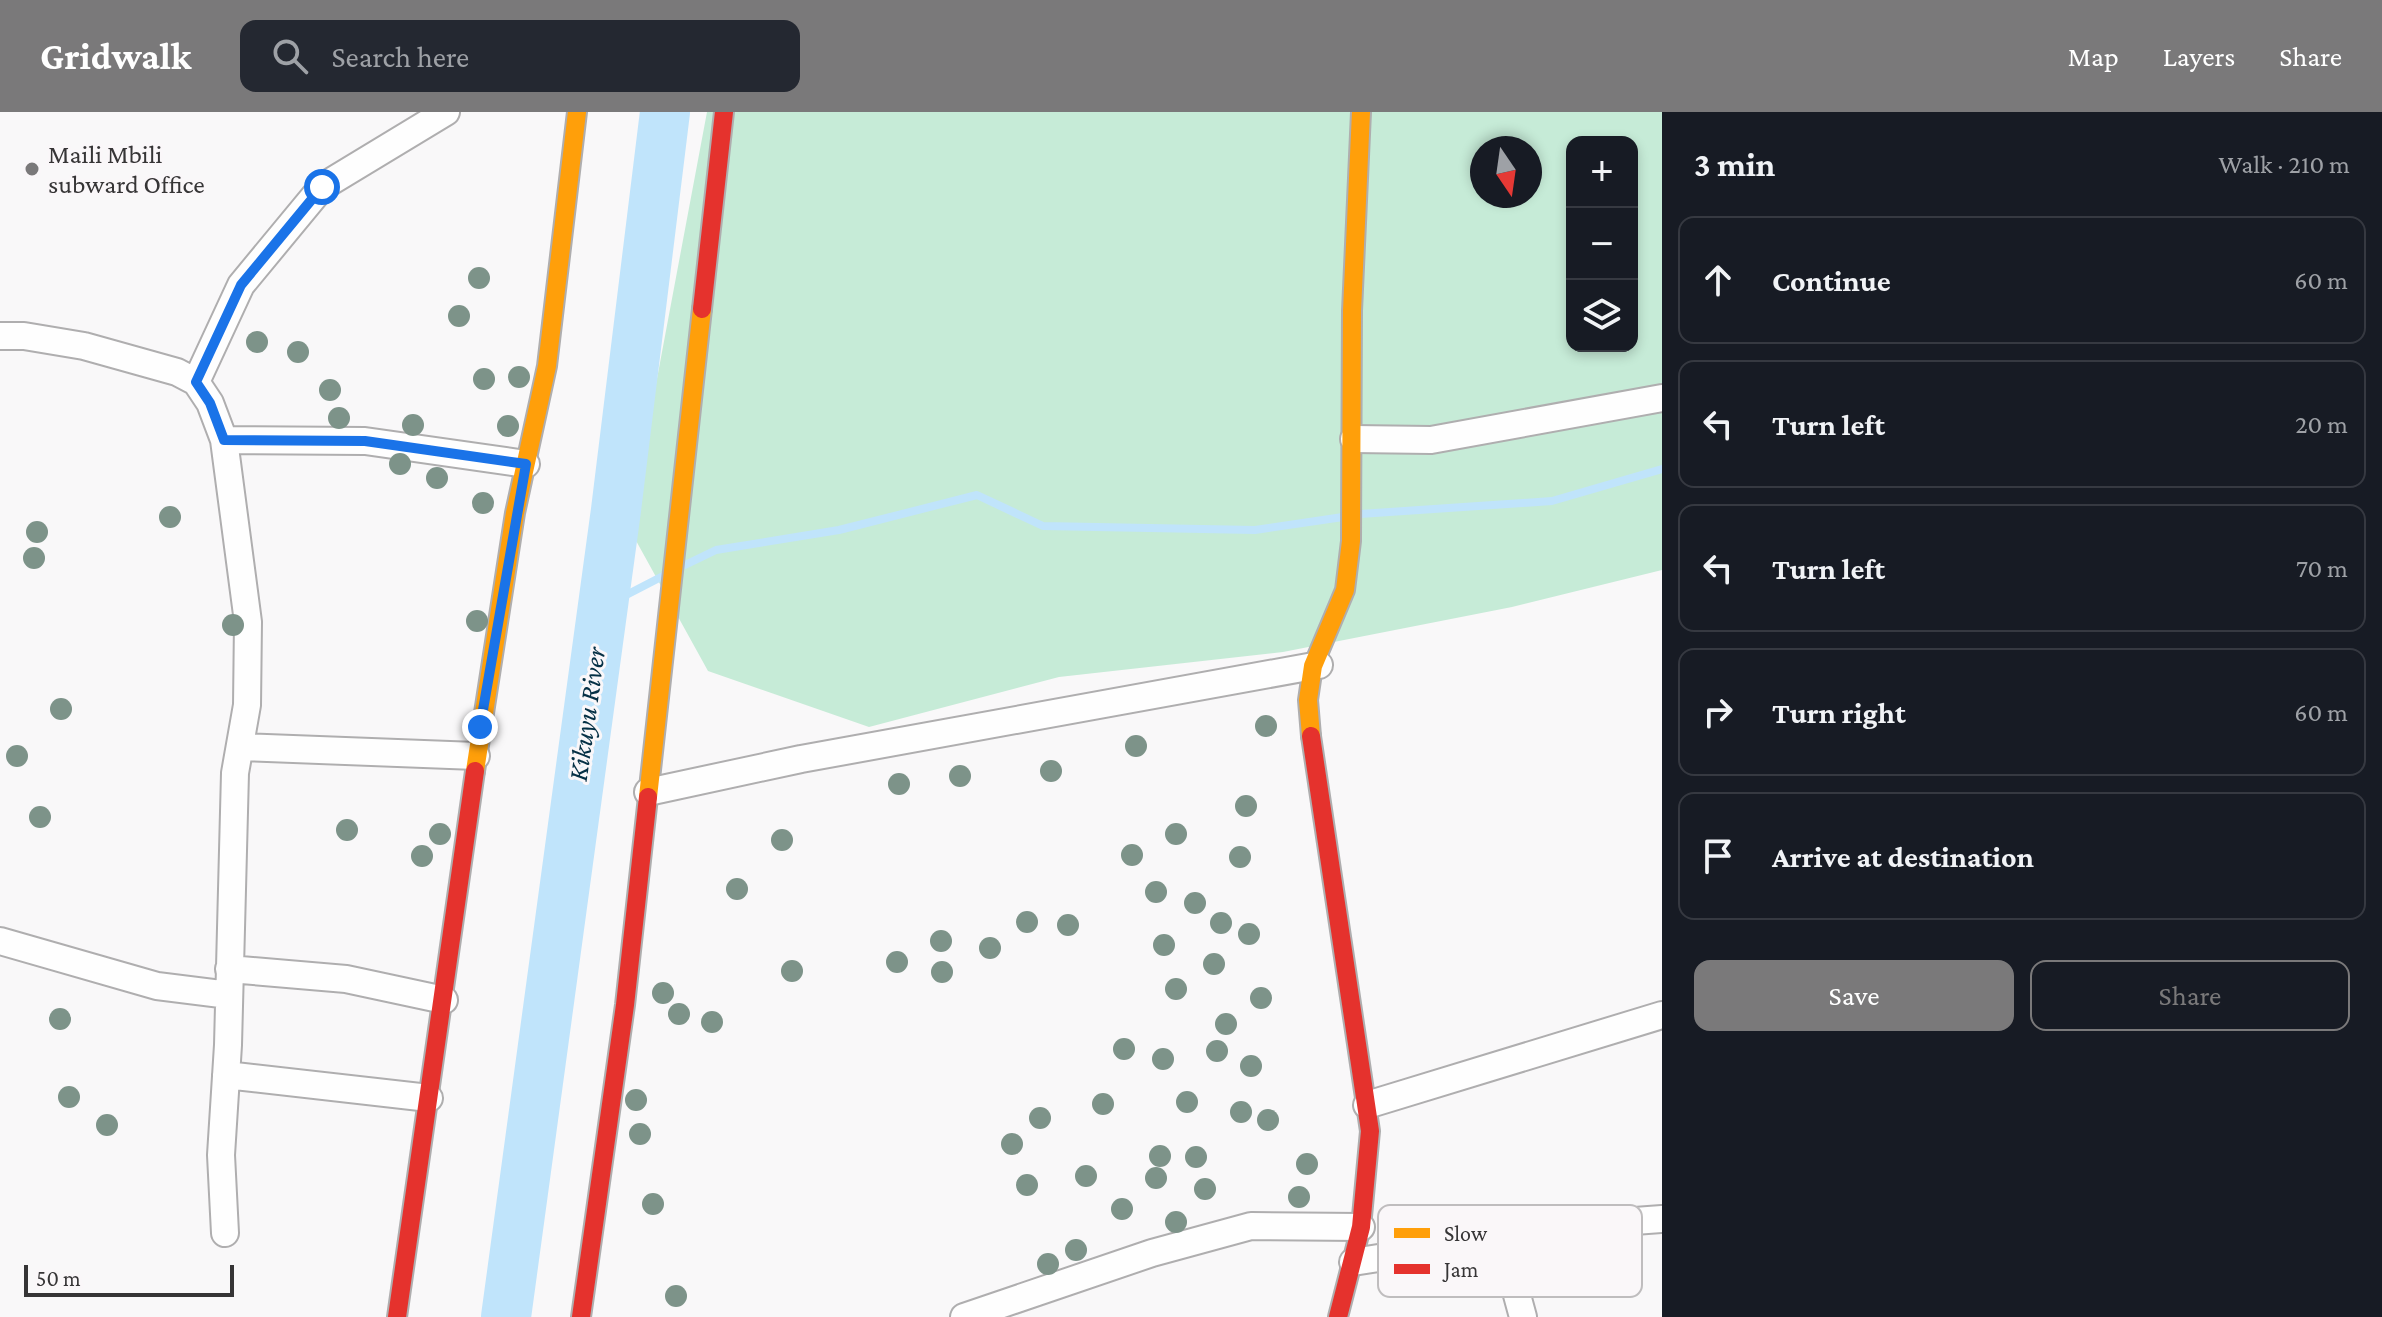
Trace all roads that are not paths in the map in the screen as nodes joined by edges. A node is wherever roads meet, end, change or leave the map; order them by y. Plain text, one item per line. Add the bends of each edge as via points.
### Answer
1 (446, 112) edge
2 (577, 112) edge
3 (724, 112) edge
4 (1361, 112) edge
5 (0, 336) edge
6 (196, 382) junction
7 (1662, 398) edge
8 (1354, 439) junction
9 (224, 440) junction
10 (526, 464) junction
11 (1316, 665) junction
12 (240, 747) junction
13 (476, 756) junction
14 (648, 792) junction
15 (0, 941) edge
16 (229, 982) junction
17 (444, 1000) junction
18 (1662, 1015) edge
19 (226, 1075) junction
20 (429, 1098) junction
21 (1367, 1105) junction
22 (1662, 1219) edge
23 (1642, 1220) edge
24 (1361, 1227) junction
25 (225, 1233) dead end
26 (1378, 1258) edge
27 (1353, 1262) junction
28 (1518, 1297) edge
29 (397, 1317) edge
30 (581, 1317) edge
31 (964, 1317) edge
32 (1338, 1317) edge
33 (1523, 1317) edge

1 - 6 street via 322,187 241,285
2 - 10 street via 547,366
3 - 14 street
4 - 8 street via 1352,311
5 - 6 street via 84,346
6 - 9 street
7 - 8 street via 1431,440
8 - 11 street via 1345,590
9 - 10 street via 365,441
9 - 12 street via 248,622 247,705
10 - 13 street
11 - 14 street
11 - 21 street via 1308,700 1313,764
12 - 13 street
12 - 16 street
13 - 17 street
14 - 30 street via 625,1005
15 - 16 street via 157,986
16 - 17 street via 346,979
16 - 19 street
17 - 20 street
18 - 21 street
19 - 20 street
19 - 25 street via 221,1155
20 - 29 street
21 - 24 street via 1370,1131
22 - 23 street
24 - 27 street
24 - 31 street via 1251,1226 1152,1253
26 - 27 street
27 - 32 street
28 - 33 street

